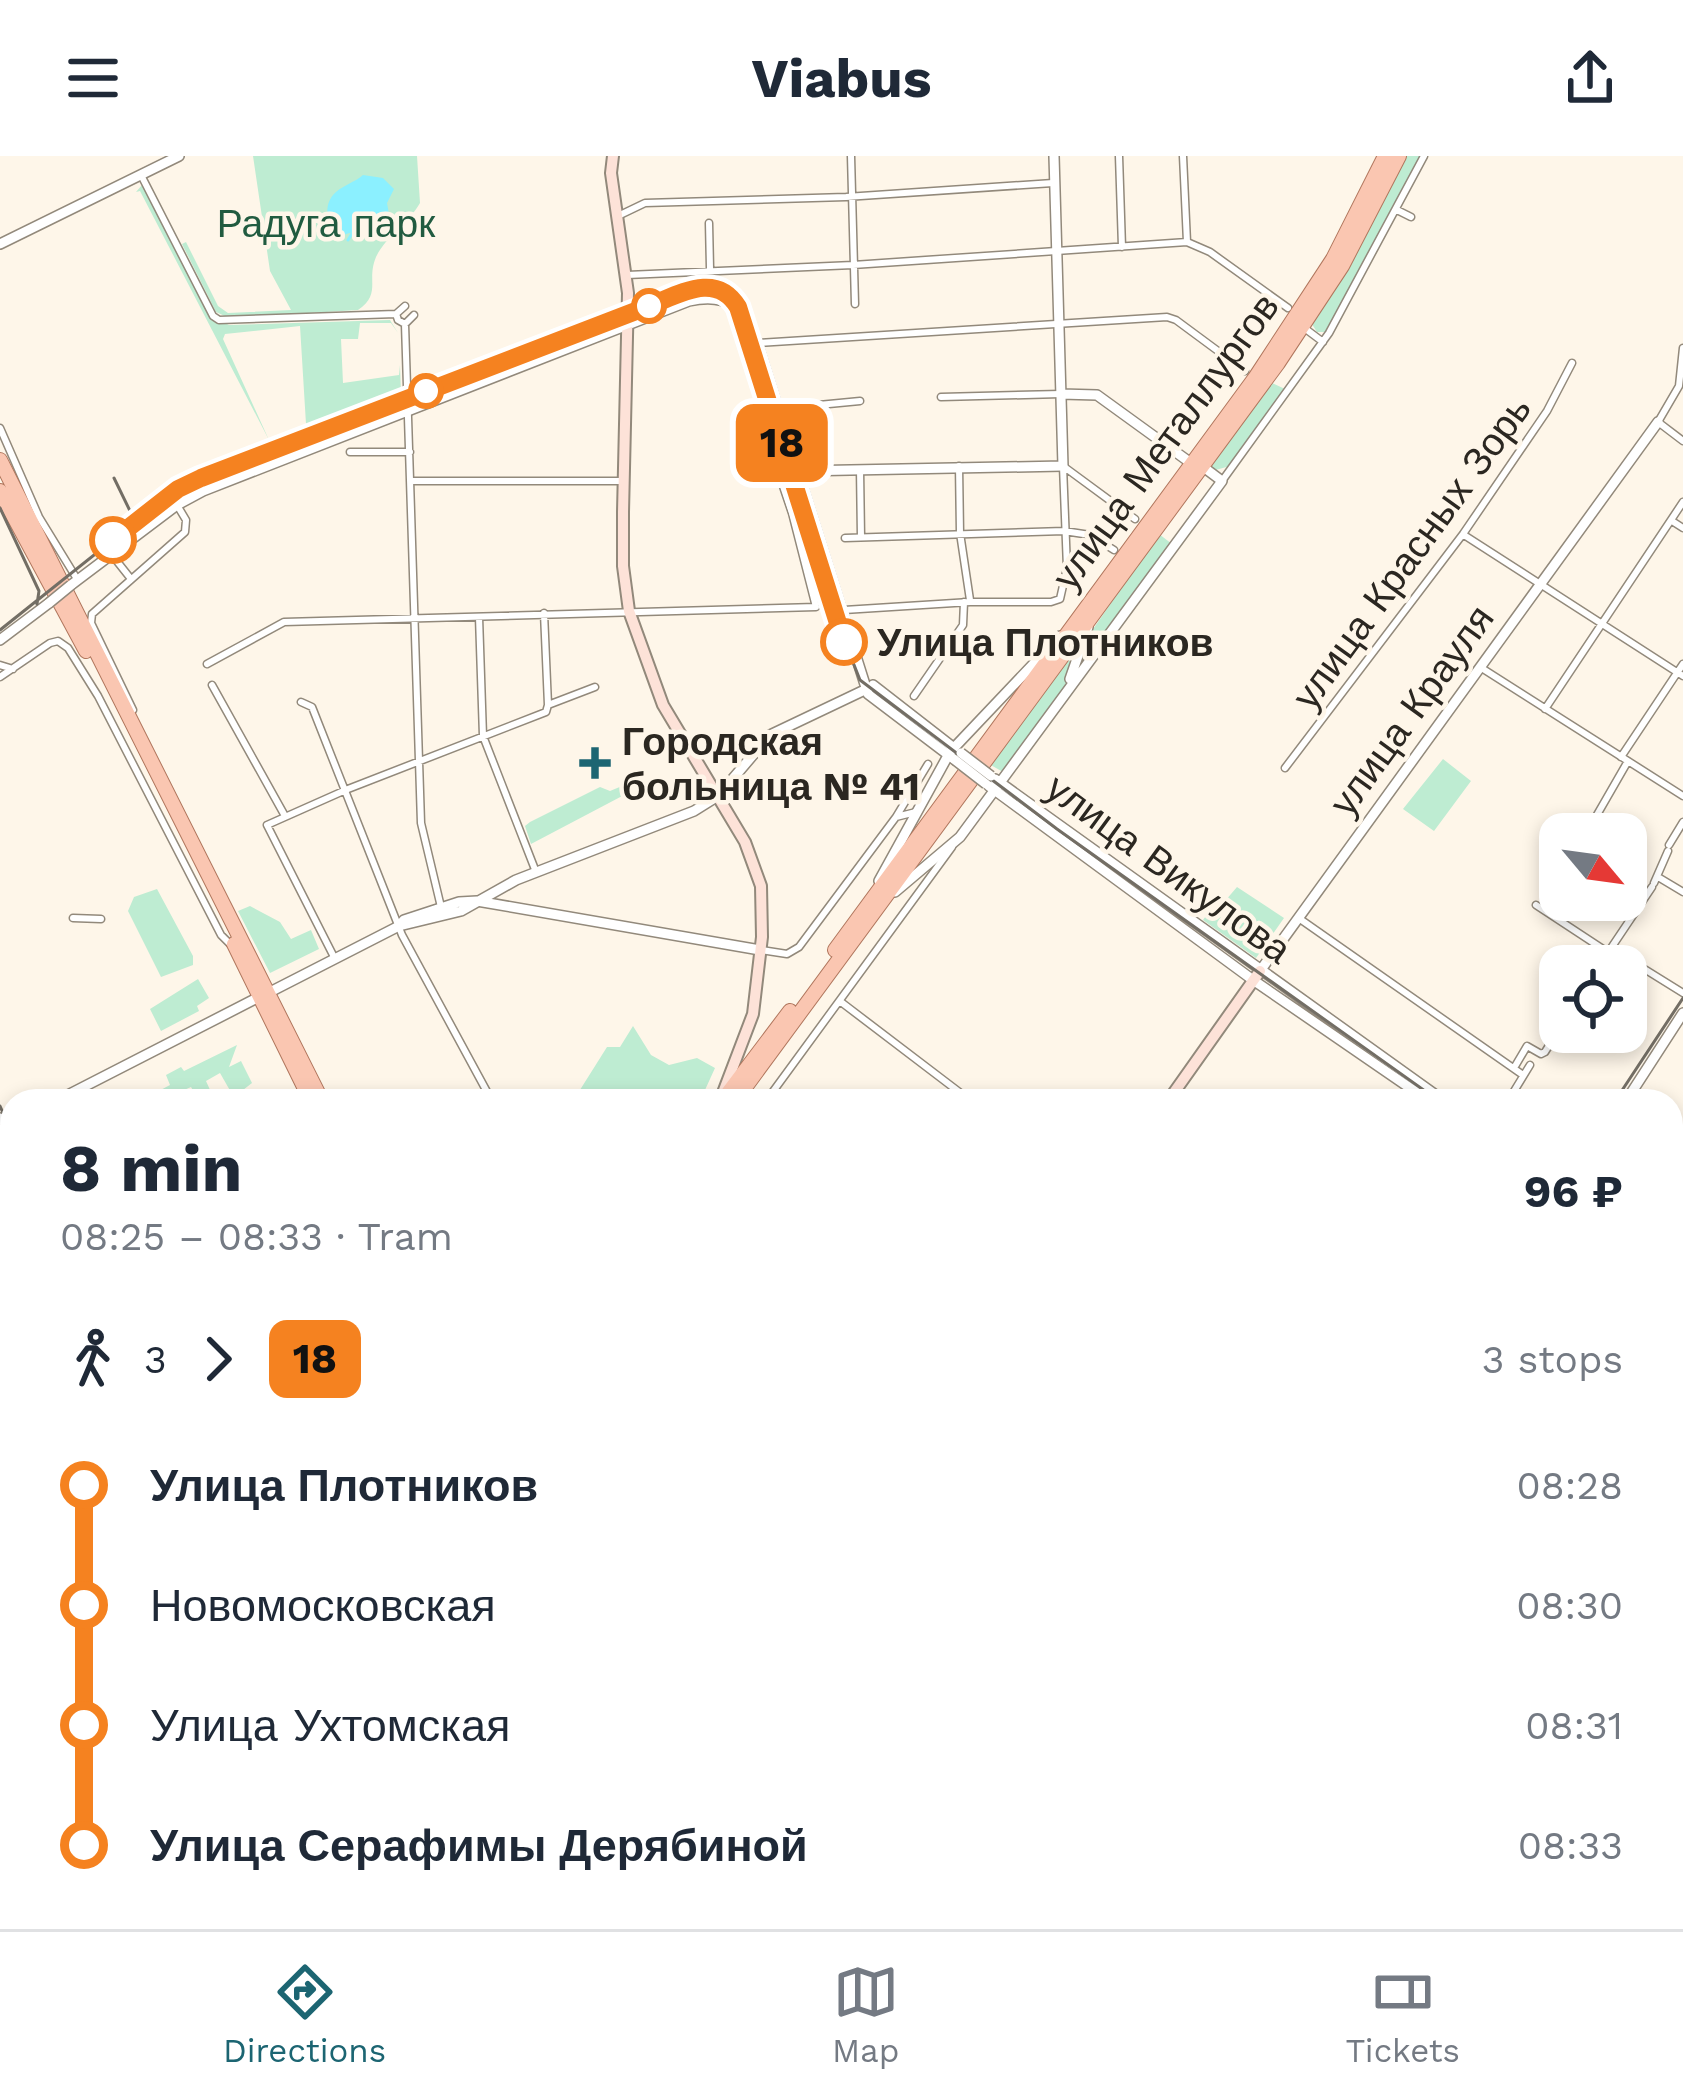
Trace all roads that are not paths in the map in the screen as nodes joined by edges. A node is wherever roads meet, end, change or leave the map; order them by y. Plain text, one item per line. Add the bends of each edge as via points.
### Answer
1 (179, 156) edge
2 (613, 156) edge
3 (851, 156) edge
4 (1054, 156) edge
5 (1119, 156) edge
6 (1183, 156) edge
7 (1385, 156) edge
8 (1399, 156) edge
9 (1424, 156) edge
10 (141, 176) junction
11 (1055, 183) junction
12 (853, 197) junction
13 (1397, 209) junction
14 (617, 217) junction
15 (1411, 217) dead end
16 (709, 224) dead end
17 (1187, 242) junction
18 (0, 244) edge
19 (1122, 247) junction
20 (1057, 250) junction
21 (1338, 262) junction
22 (853, 266) junction
23 (710, 269) junction
24 (627, 275) junction
25 (855, 304) dead end
26 (405, 307) dead end
27 (396, 314) junction
28 (1298, 314) junction
29 (414, 315) dead end
30 (405, 324) junction
31 (1060, 325) junction
32 (628, 326) junction
33 (1323, 342) junction
34 (757, 344) junction
35 (1683, 348) edge
36 (1572, 362) dead end
37 (1244, 371) dead end
38 (1061, 394) junction
39 (941, 397) dead end
40 (860, 401) dead end
41 (777, 409) junction
42 (410, 411) junction
43 (759, 415) dead end
44 (1658, 422) junction
45 (0, 428) edge
46 (1683, 442) edge
47 (350, 452) dead end
48 (410, 452) junction
49 (0, 460) edge
50 (959, 466) junction
51 (1063, 466) junction
52 (1198, 466) junction
53 (860, 470) junction
54 (799, 471) junction
55 (778, 476) junction
56 (411, 481) junction
57 (623, 481) junction
58 (1222, 481) junction
59 (4, 498) edge
60 (1683, 502) edge
61 (177, 505) junction
62 (1147, 517) junction
63 (1672, 521) junction
64 (1683, 528) edge
65 (1064, 531) junction
66 (960, 533) junction
67 (1463, 534) junction
68 (861, 537) junction
69 (845, 538) dead end
70 (1114, 550) dead end
71 (112, 555) junction
72 (131, 579) junction
73 (75, 582) junction
74 (1540, 584) junction
75 (49, 602) junction
76 (967, 602) junction
77 (844, 610) junction
78 (629, 611) junction
79 (544, 613) junction
80 (1086, 615) junction
81 (479, 617) junction
82 (415, 619) junction
83 (1601, 623) junction
84 (0, 640) edge
85 (207, 664) dead end
86 (1683, 664) edge
87 (0, 665) edge
88 (1480, 667) junction
89 (17, 669) junction
90 (1680, 675) edge
91 (0, 677) edge
92 (868, 684) junction
93 (212, 685) dead end
94 (596, 687) dead end
95 (1066, 690) junction
96 (914, 695) dead end
97 (301, 701) dead end
98 (548, 706) junction
99 (1545, 710) junction
100 (483, 736) junction
101 (141, 742) junction
102 (954, 754) junction
103 (1624, 759) junction
104 (418, 763) junction
105 (928, 764) dead end
106 (1286, 768) dead end
107 (993, 783) junction
108 (348, 789) junction
109 (718, 796) junction
110 (1683, 796) edge
111 (916, 812) junction
112 (1597, 813) edge
113 (285, 816) junction
114 (896, 817) junction
115 (1683, 821) edge
116 (960, 837) junction
117 (536, 872) junction
118 (1654, 882) junction
119 (1683, 892) edge
120 (477, 901) junction
121 (1536, 905) dead end
122 (441, 907) junction
123 (870, 908) junction
124 (1298, 917) junction
125 (74, 918) dead end
126 (101, 919) dead end
127 (399, 926) junction
128 (1598, 945) edge
129 (1614, 945) edge
130 (760, 950) junction
131 (239, 953) junction
132 (335, 959) junction
133 (1647, 971) edge
134 (1257, 976) junction
135 (265, 994) junction
136 (1683, 994) edge
137 (841, 1001) junction
138 (1683, 1013) edge
139 (1539, 1053) edge
140 (1530, 1065) dead end
141 (1513, 1069) junction
142 (1523, 1075) junction
143 (79, 1089) edge
144 (306, 1089) edge
145 (316, 1089) edge
146 (486, 1089) edge
147 (726, 1089) edge
148 (730, 1089) edge
149 (743, 1089) edge
150 (775, 1089) edge
151 (955, 1089) edge
152 (1177, 1089) edge
153 (1412, 1089) edge
154 (1426, 1089) edge
155 (1515, 1089) edge
156 (1635, 1089) edge

1 - 10 street
2 - 14 main road
3 - 12 street
4 - 11 street
5 - 19 street
6 - 17 street
7 - 21 main road, улица Металлургов
8 - 21 main road, улица Металлургов
9 - 13 street, улица Металлургов
10 - 18 street
10 - 27 street via 219,320
11 - 12 street
11 - 20 street
12 - 14 street via 645,203
12 - 22 street
13 - 15 street
13 - 33 street, улица Металлургов
14 - 24 main road
16 - 23 street
17 - 19 street
17 - 28 street
19 - 20 street
20 - 22 street
20 - 31 street
21 - 28 main road, улица Металлургов
22 - 23 street
22 - 25 street
23 - 24 street
24 - 32 main road
26 - 27 street
27 - 30 street
28 - 33 street, улица Металлургов
28 - 52 main road, улица Металлургов
29 - 30 street
30 - 42 street
31 - 34 street
31 - 37 street via 1172,318
31 - 38 street
32 - 34 street via 717,298 741,310
32 - 42 street
32 - 57 main road
33 - 58 street, улица Металлургов
34 - 41 street
35 - 44 street, улица Крауля via 1679,386
36 - 67 street, улица Красных Зорь
38 - 39 street
38 - 51 street
38 - 52 street via 1097,395
40 - 41 street
41 - 54 street
42 - 48 street
42 - 61 street
43 - 55 street
44 - 46 street
44 - 74 street, улица Крауля
45 - 73 street
47 - 48 street
48 - 56 street
49 - 101 main road
50 - 51 street
50 - 53 street
50 - 66 street
51 - 62 street
51 - 65 street
52 - 58 street
52 - 62 main road, улица Металлургов
52 - 80 main road, улица Металлургов
53 - 54 street
53 - 68 street
54 - 55 street
54 - 77 street
55 - 78 street via 816,607
56 - 57 street
56 - 82 street
57 - 78 main road
58 - 95 street, улица Металлургов
59 - 75 main road
59 - 131 main road
60 - 63 street
61 - 71 street
61 - 72 street via 185,532
62 - 80 main road, улица Металлургов
63 - 64 street
63 - 83 street
65 - 66 street
65 - 70 street
65 - 76 street via 1064,591 1052,602
66 - 68 street
66 - 76 street
67 - 74 street
67 - 106 street, улица Красных Зорь
68 - 69 street
71 - 72 street
71 - 73 street
72 - 101 street via 97,607 91,623
73 - 75 street, bridge
74 - 83 street
74 - 88 street, улица Крауля
75 - 84 street
76 - 77 street
76 - 96 street via 963,626
77 - 92 street
78 - 79 street
78 - 109 main road via 663,705
79 - 81 street
79 - 98 street
80 - 95 street
80 - 102 street
80 - 123 main road, улица Металлургов
81 - 82 street
81 - 100 street
82 - 85 street via 284,622
82 - 104 street
83 - 90 street
83 - 99 street
86 - 90 street
87 - 89 street
88 - 99 street
88 - 124 street, улица Крауля
89 - 91 street
89 - 131 street via 58,641 68,648 221,935
90 - 103 street
92 - 102 street, улица Викулова via 871,697
92 - 109 street via 770,735
93 - 113 street
94 - 98 street
95 - 107 street, улица Металлургов
97 - 108 street via 312,707
98 - 100 street
99 - 103 street
100 - 104 street
100 - 117 street
101 - 135 main road
102 - 107 street, улица Викулова, bridge
102 - 111 street
103 - 110 street
103 - 112 street
104 - 108 street
104 - 122 street via 424,839
105 - 114 street
107 - 116 street, улица Металлургов
107 - 134 street, улица Викулова
108 - 113 street
108 - 127 street
109 - 117 street
109 - 130 main road via 761,886
111 - 114 street
111 - 123 street
113 - 132 street via 267,825
114 - 130 street via 799,947 787,954
115 - 118 street
116 - 123 street
116 - 137 street, улица Металлургов
117 - 120 street
118 - 119 street
118 - 129 street
120 - 122 street
120 - 127 street
120 - 130 street
121 - 128 street
122 - 127 street
123 - 148 main road, улица Металлургов
123 - 149 main road, улица Металлургов
124 - 134 street, улица Крауля
124 - 141 street
125 - 126 street
127 - 132 street
127 - 146 street
130 - 147 main road via 754,1015
131 - 135 main road
132 - 135 street
133 - 136 street
134 - 152 main road, улица Крауля
134 - 153 street, улица Викулова
134 - 154 street, улица Викулова
135 - 143 street
135 - 144 main road
135 - 145 main road
137 - 150 street, улица Металлургов
137 - 151 street
138 - 156 street
139 - 141 street via 1527,1046
140 - 142 street
141 - 142 street
142 - 155 street

